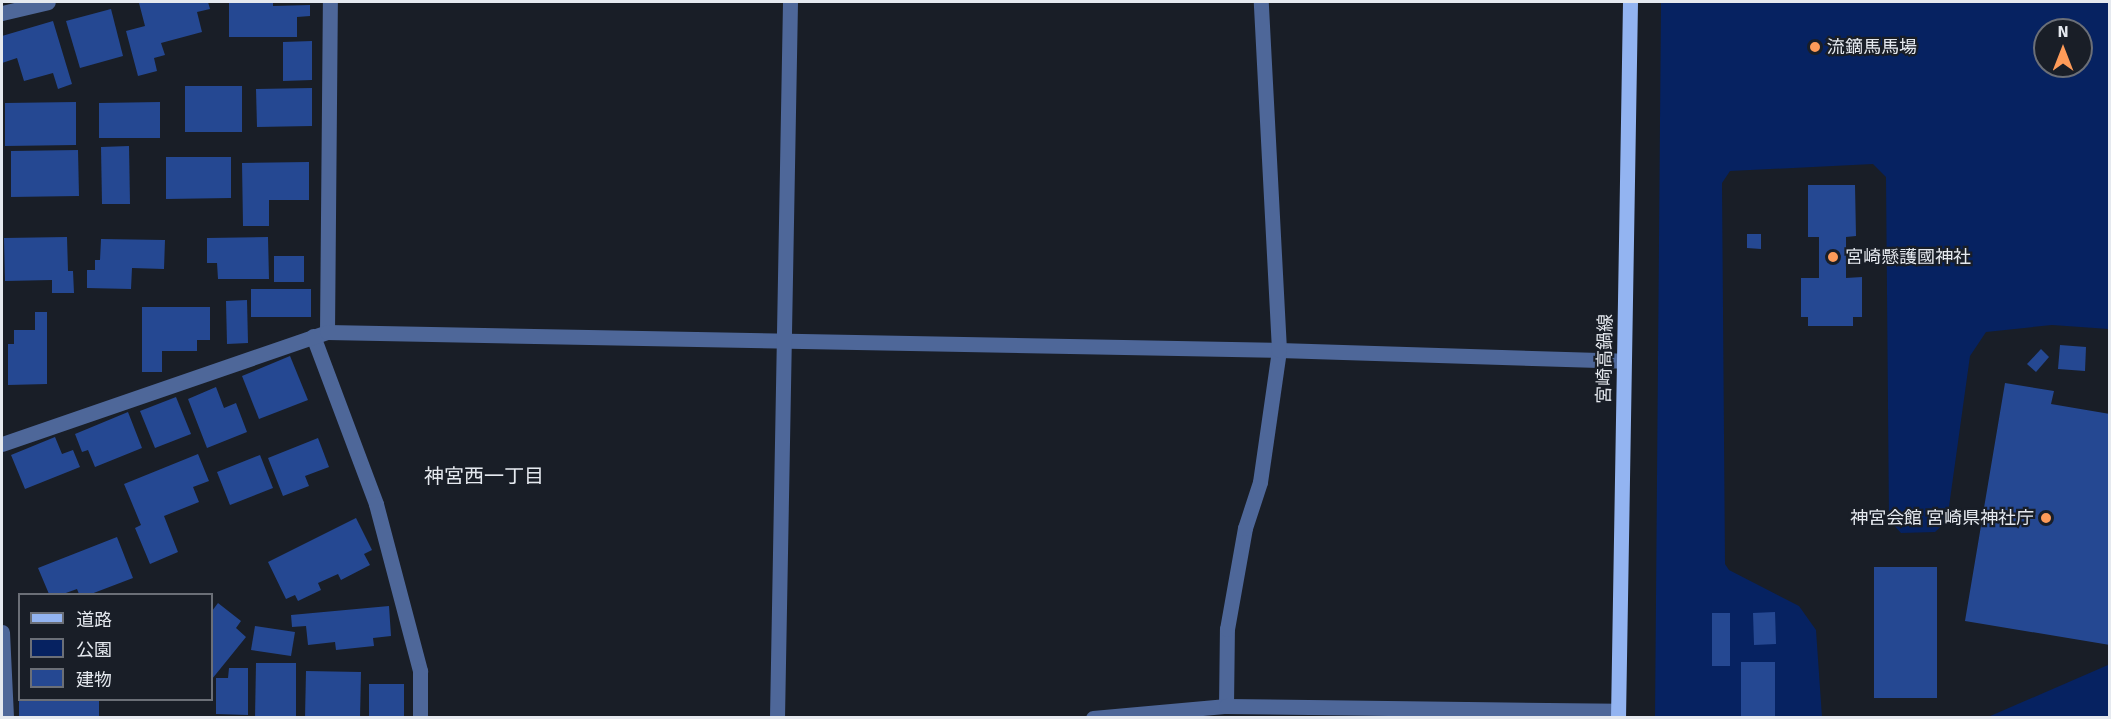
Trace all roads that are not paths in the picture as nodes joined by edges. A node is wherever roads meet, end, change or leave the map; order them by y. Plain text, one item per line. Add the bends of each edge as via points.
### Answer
1 (48, 2) edge
2 (330, 2) edge
3 (790, 2) edge
4 (1261, 2) edge
5 (1630, 2) edge
6 (2, 13) edge
7 (320, 334) junction
8 (783, 342) junction
9 (1279, 350) junction
10 (1624, 362) junction
11 (2, 444) edge
12 (2, 632) edge
13 (1226, 706) junction
14 (1618, 714) edge
15 (6, 717) edge
16 (420, 717) edge
17 (777, 717) edge
18 (1093, 717) edge

1 - 6 street
2 - 7 street
3 - 8 street
4 - 9 street
5 - 10 main road, 宮崎高鍋線
7 - 8 street
7 - 11 street
7 - 16 street via 376,504 420,671
8 - 9 street
8 - 17 street
9 - 10 street
9 - 13 street via 1260,482 1245,528 1227,629
10 - 14 main road, 宮崎高鍋線
12 - 15 street
13 - 14 street
13 - 18 street

